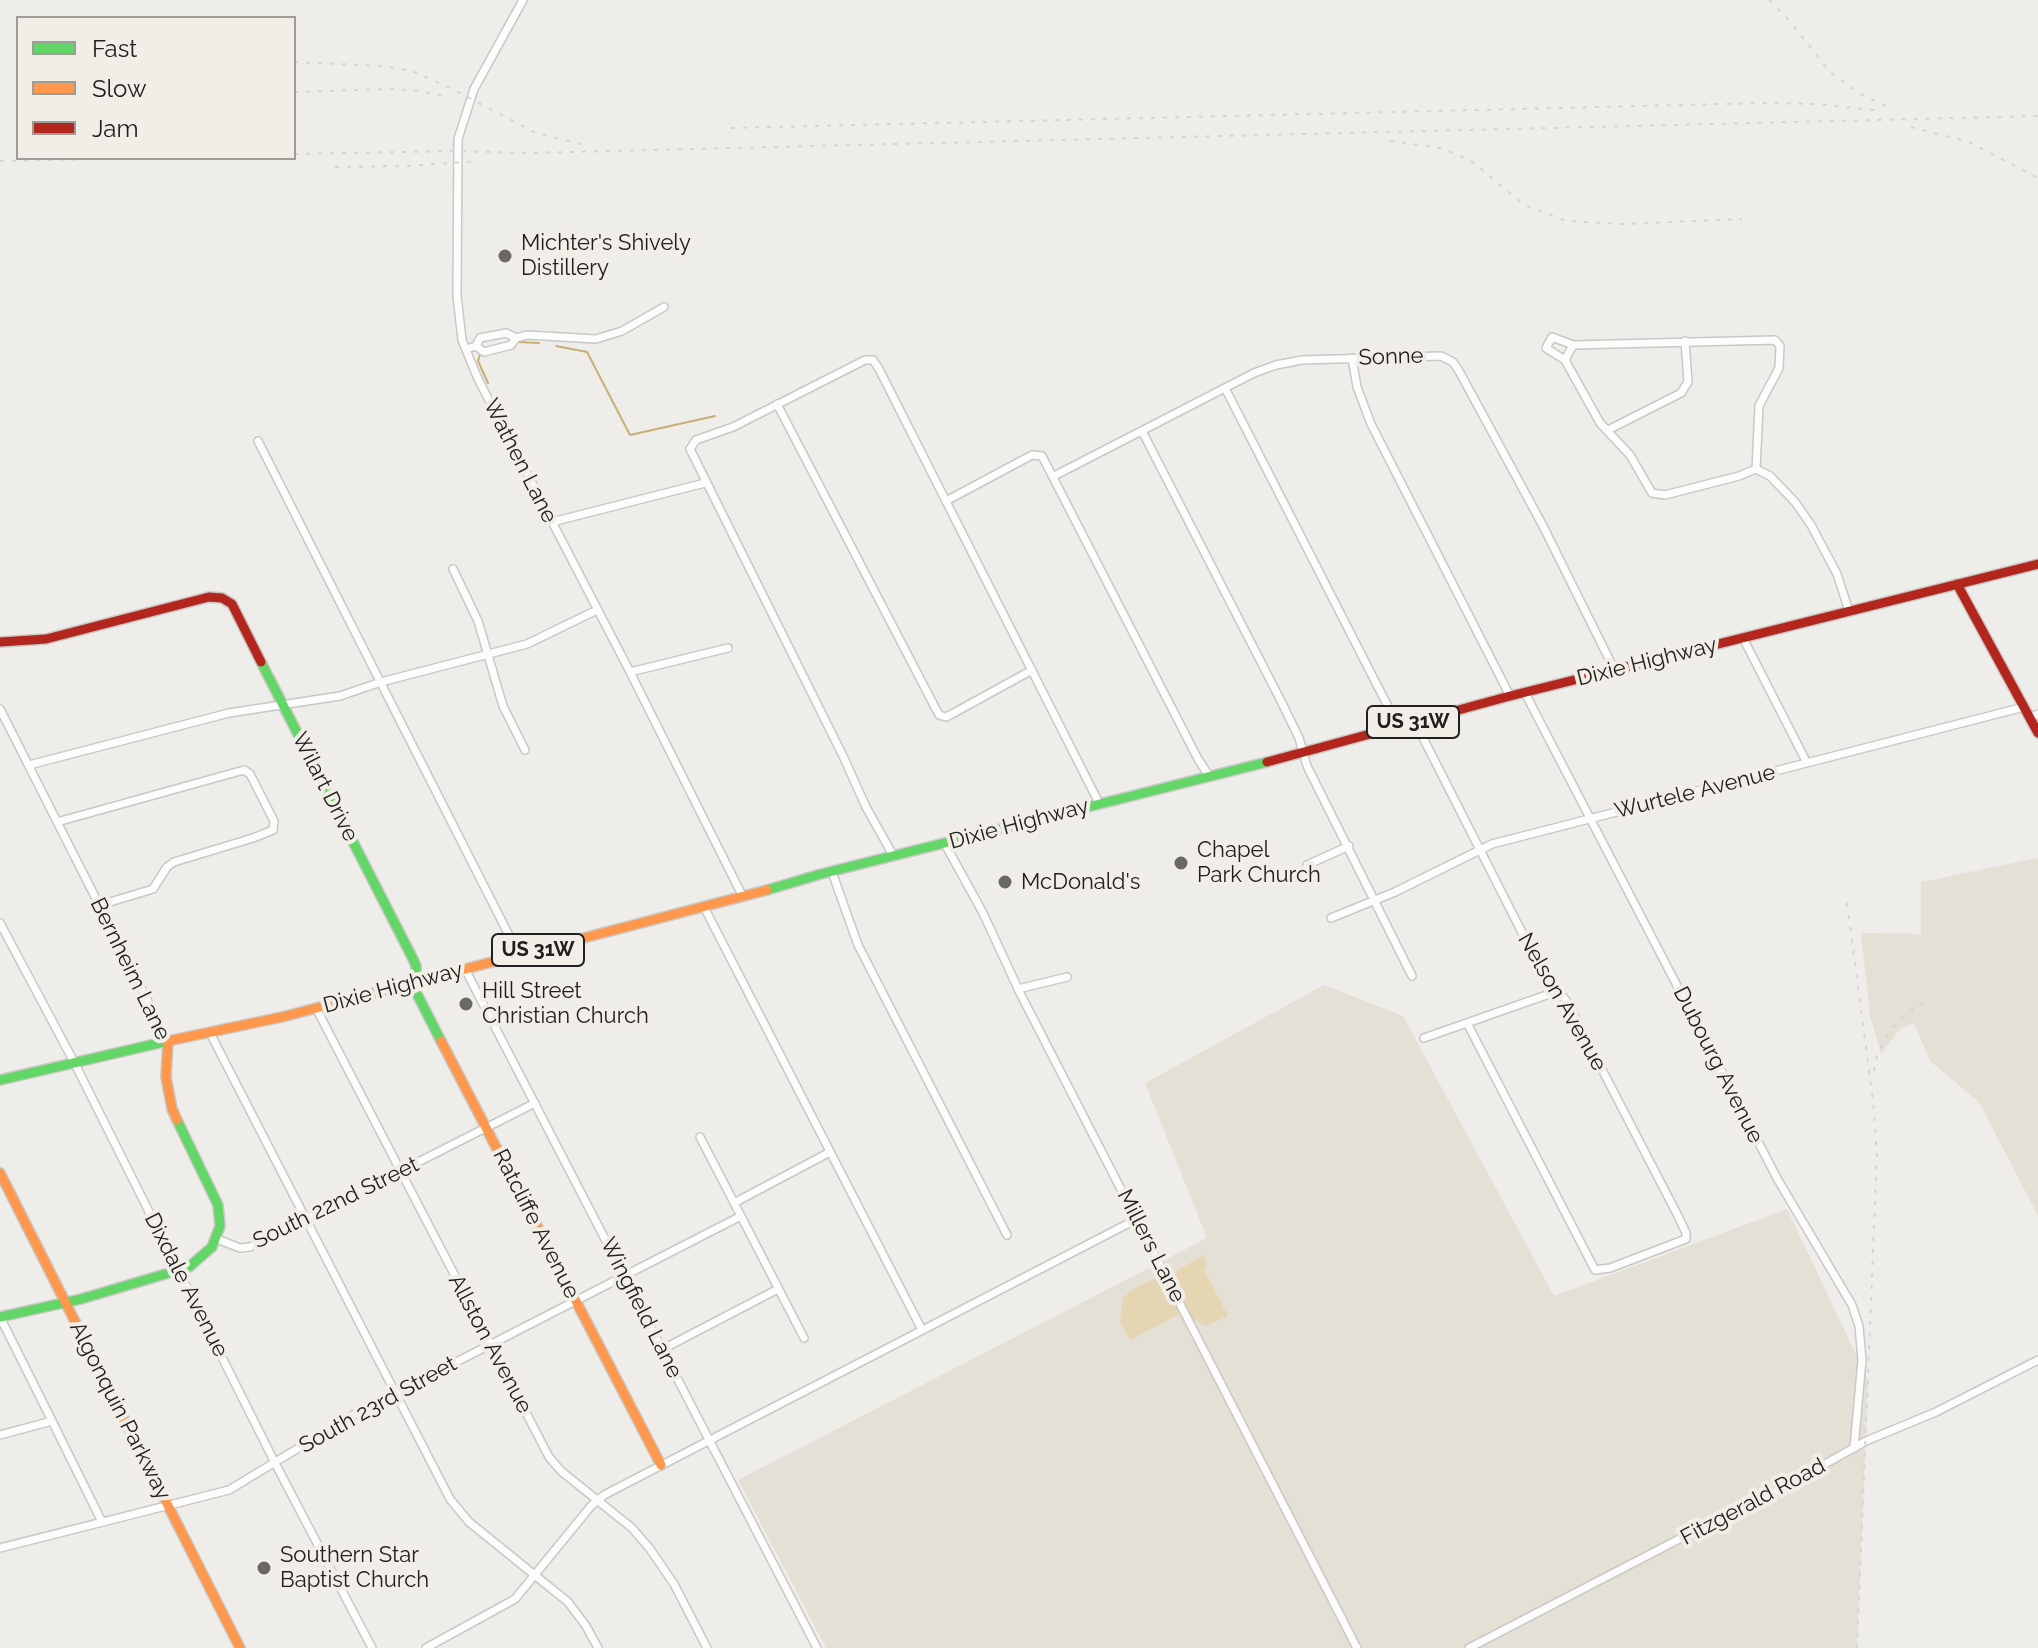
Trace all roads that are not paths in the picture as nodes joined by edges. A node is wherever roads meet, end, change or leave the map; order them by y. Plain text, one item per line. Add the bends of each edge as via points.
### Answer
1 (523, 0) edge
2 (664, 307) dead end
3 (516, 338) junction
4 (1685, 341) junction
5 (1573, 345) junction
6 (476, 346) junction
7 (466, 349) junction
8 (1352, 358) junction
9 (1565, 360) junction
10 (1225, 388) junction
11 (777, 404) junction
12 (1608, 430) junction
13 (1142, 431) junction
14 (258, 441) dead end
15 (1756, 469) junction
16 (1054, 476) junction
17 (705, 483) junction
18 (946, 501) junction
19 (552, 522) junction
20 (2038, 564) edge
21 (453, 569) dead end
22 (1957, 584) junction
23 (597, 610) junction
24 (1849, 611) junction
25 (1743, 638) junction
26 (0, 642) edge
27 (728, 648) dead end
28 (488, 655) junction
29 (1032, 670) junction
30 (1615, 671) junction
31 (630, 672) junction
32 (381, 682) junction
33 (1525, 693) junction
34 (1510, 696) junction
35 (283, 703) junction
36 (2024, 707) junction
37 (0, 709) edge
38 (2034, 716) edge
39 (1415, 722) junction
40 (1398, 726) junction
41 (2038, 733) edge
42 (525, 750) dead end
43 (1303, 752) junction
44 (1807, 763) junction
45 (29, 765) junction
46 (1209, 776) junction
47 (1099, 803) junction
48 (1591, 818) junction
49 (57, 822) junction
50 (945, 844) junction
51 (1349, 846) junction
52 (1479, 848) junction
53 (894, 857) junction
54 (1307, 865) dead end
55 (832, 872) junction
56 (743, 897) junction
57 (1375, 900) junction
58 (100, 905) junction
59 (704, 907) junction
60 (1331, 918) dead end
61 (0, 923) edge
62 (519, 955) junction
63 (465, 969) junction
64 (1412, 976) dead end
65 (1067, 977) dead end
66 (418, 982) junction
67 (1018, 989) junction
68 (1558, 991) junction
69 (316, 1008) junction
70 (1467, 1023) junction
71 (210, 1033) junction
72 (1424, 1038) dead end
73 (168, 1041) junction
74 (74, 1062) junction
75 (0, 1080) edge
76 (535, 1103) junction
77 (486, 1127) junction
78 (700, 1137) dead end
79 (830, 1152) junction
80 (400, 1171) junction
81 (0, 1173) edge
82 (734, 1203) junction
83 (741, 1216) junction
84 (1137, 1219) junction
85 (306, 1220) junction
86 (1007, 1235) dead end
87 (217, 1239) junction
88 (179, 1270) junction
89 (625, 1276) junction
90 (778, 1289) junction
91 (575, 1301) junction
92 (65, 1302) junction
93 (0, 1317) edge
94 (922, 1330) junction
95 (804, 1338) dead end
96 (491, 1344) junction
97 (663, 1349) junction
98 (2038, 1360) edge
99 (395, 1393) junction
100 (52, 1421) junction
101 (0, 1435) edge
102 (710, 1440) junction
103 (1854, 1448) junction
104 (275, 1463) junction
105 (661, 1465) junction
106 (598, 1500) junction
107 (168, 1506) junction
108 (102, 1522) junction
109 (0, 1548) edge
110 (535, 1575) junction
111 (240, 1648) edge
112 (372, 1648) edge
113 (426, 1648) edge
114 (598, 1648) edge
115 (707, 1648) edge
116 (817, 1648) edge
117 (1357, 1648) edge
118 (1469, 1648) edge

1 - 7 street, Wathen Lane via 474,89 458,139 457,296
2 - 3 street via 596,339
3 - 6 street via 511,345 484,352
3 - 6 street via 506,333 480,338
4 - 5 street
4 - 12 street via 1688,382 1681,393
4 - 15 street via 1767,339 1780,346 1777,373 1759,406
5 - 9 street
5 - 9 street via 1552,337 1546,348
6 - 7 street
7 - 19 street, Wathen Lane
8 - 10 street, Sonne via 1288,362
8 - 30 street, Sonne via 1441,356 1456,365
8 - 34 street via 1371,424
9 - 12 street
10 - 13 street, Sonne
10 - 40 street
11 - 17 street via 692,443 691,456
11 - 18 street via 873,360
11 - 29 street via 936,711 942,717
12 - 15 street via 1659,496
13 - 16 street, Sonne
13 - 43 street
14 - 32 street
15 - 24 street via 1779,484 1811,525
16 - 18 street via 1039,455 1032,455
16 - 46 street
17 - 19 street
17 - 53 street
18 - 29 street
19 - 23 street, Wathen Lane
20 - 22 main road, Dixie Highway / US 31W
21 - 28 street
22 - 24 main road, Dixie Highway / US 31W
22 - 36 main road
23 - 28 street via 547,636
23 - 31 street, Wathen Lane
24 - 25 main road, Dixie Highway / US 31W
25 - 30 main road, Dixie Highway / US 31W
25 - 44 street
26 - 35 main road, Wilart Drive via 46,639 222,598 232,604
27 - 31 street
28 - 32 street
28 - 42 street via 503,706
29 - 47 street
30 - 33 main road, Dixie Highway / US 31W
31 - 56 street, Wathen Lane
32 - 35 street via 340,696
32 - 62 street
33 - 34 main road, Dixie Highway / US 31W
33 - 48 street, Dubourg Avenue
34 - 39 main road, Dixie Highway / US 31W
35 - 45 street
35 - 66 main road, Wilart Drive via 396,922
36 - 38 main road
36 - 44 street, Wurtele Avenue
37 - 45 street, Bernheim Lane
38 - 41 main road
39 - 40 main road, Dixie Highway / US 31W
39 - 52 street, Nelson Avenue
40 - 43 main road, Dixie Highway / US 31W
43 - 46 main road, Dixie Highway / US 31W
43 - 51 street
44 - 48 street, Wurtele Avenue
45 - 49 street, Bernheim Lane
46 - 47 main road, Dixie Highway / US 31W
47 - 50 main road, Dixie Highway / US 31W
48 - 52 street, Wurtele Avenue
48 - 103 street, Dubourg Avenue via 1778,1180 1852,1305 1862,1360
49 - 58 street, Bernheim Lane
49 - 58 street via 244,770 250,774 274,821 273,830 174,862 153,889
50 - 53 main road, Dixie Highway / US 31W
50 - 67 street, Millers Lane
51 - 54 street
51 - 57 street
52 - 57 street, Wurtele Avenue
52 - 68 street, Nelson Avenue via 1537,962
53 - 55 main road, Dixie Highway / US 31W
55 - 56 main road, Dixie Highway / US 31W
55 - 86 street via 858,945
56 - 59 main road, Dixie Highway / US 31W
57 - 60 street, Wurtele Avenue
57 - 64 street
58 - 73 street, Bernheim Lane
59 - 62 main road, Dixie Highway / US 31W
59 - 79 street
61 - 74 street, Dixdale Avenue
62 - 63 main road, Dixie Highway / US 31W
63 - 66 main road, Dixie Highway / US 31W
63 - 76 street, Wingfield Lane
65 - 67 street
66 - 69 main road, Dixie Highway / US 31W
66 - 77 main road, Ratcliffe Avenue via 416,992
67 - 84 street, Millers Lane
68 - 70 street
68 - 70 street, Nelson Avenue via 1687,1235 1681,1242 1595,1270
69 - 71 main road, Dixie Highway / US 31W
69 - 80 street, Allston Avenue
70 - 72 street
71 - 73 main road, Dixie Highway / US 31W
71 - 85 street
73 - 74 main road, Dixie Highway
73 - 87 main road, Bernheim Lane via 166,1077 172,1109 218,1205
74 - 75 main road, Dixie Highway
74 - 88 street, Dixdale Avenue
76 - 77 street, South 22nd Street
76 - 89 street, Wingfield Lane
77 - 80 street, South 22nd Street
77 - 91 main road, Ratcliffe Avenue
78 - 82 street
79 - 82 street
79 - 94 street
80 - 85 street, South 22nd Street
80 - 96 street, Allston Avenue
81 - 92 main road, Algonquin Parkway
82 - 83 street
83 - 89 street, South 23rd Street
83 - 90 street
84 - 94 street
84 - 117 street, Millers Lane
85 - 87 street, South 22nd Street via 250,1247
85 - 99 street
87 - 88 main road via 197,1263
88 - 92 main road
88 - 104 street, Dixdale Avenue
89 - 91 street, South 23rd Street
89 - 97 street, Wingfield Lane
90 - 95 street
90 - 97 street
91 - 96 street, South 23rd Street
91 - 105 main road, Ratcliffe Avenue
92 - 93 main road
92 - 107 main road, Algonquin Parkway
93 - 100 street
94 - 102 street
96 - 99 street, South 23rd Street
96 - 106 street, Allston Avenue via 549,1457
97 - 102 street, Wingfield Lane
98 - 103 street, Fitzgerald Road
99 - 104 street, South 23rd Street
99 - 110 street via 456,1509
100 - 101 street
100 - 108 street
102 - 105 street
102 - 116 street, Wingfield Lane
103 - 118 street, Fitzgerald Road
104 - 107 street, South 23rd Street via 229,1490
104 - 112 street, Dixdale Avenue
105 - 106 street
106 - 110 street
106 - 115 street, Allston Avenue via 656,1556
107 - 108 street, South 23rd Street
107 - 111 main road, Algonquin Parkway
108 - 109 street, South 23rd Street
110 - 113 street via 509,1604
110 - 114 street via 576,1612

